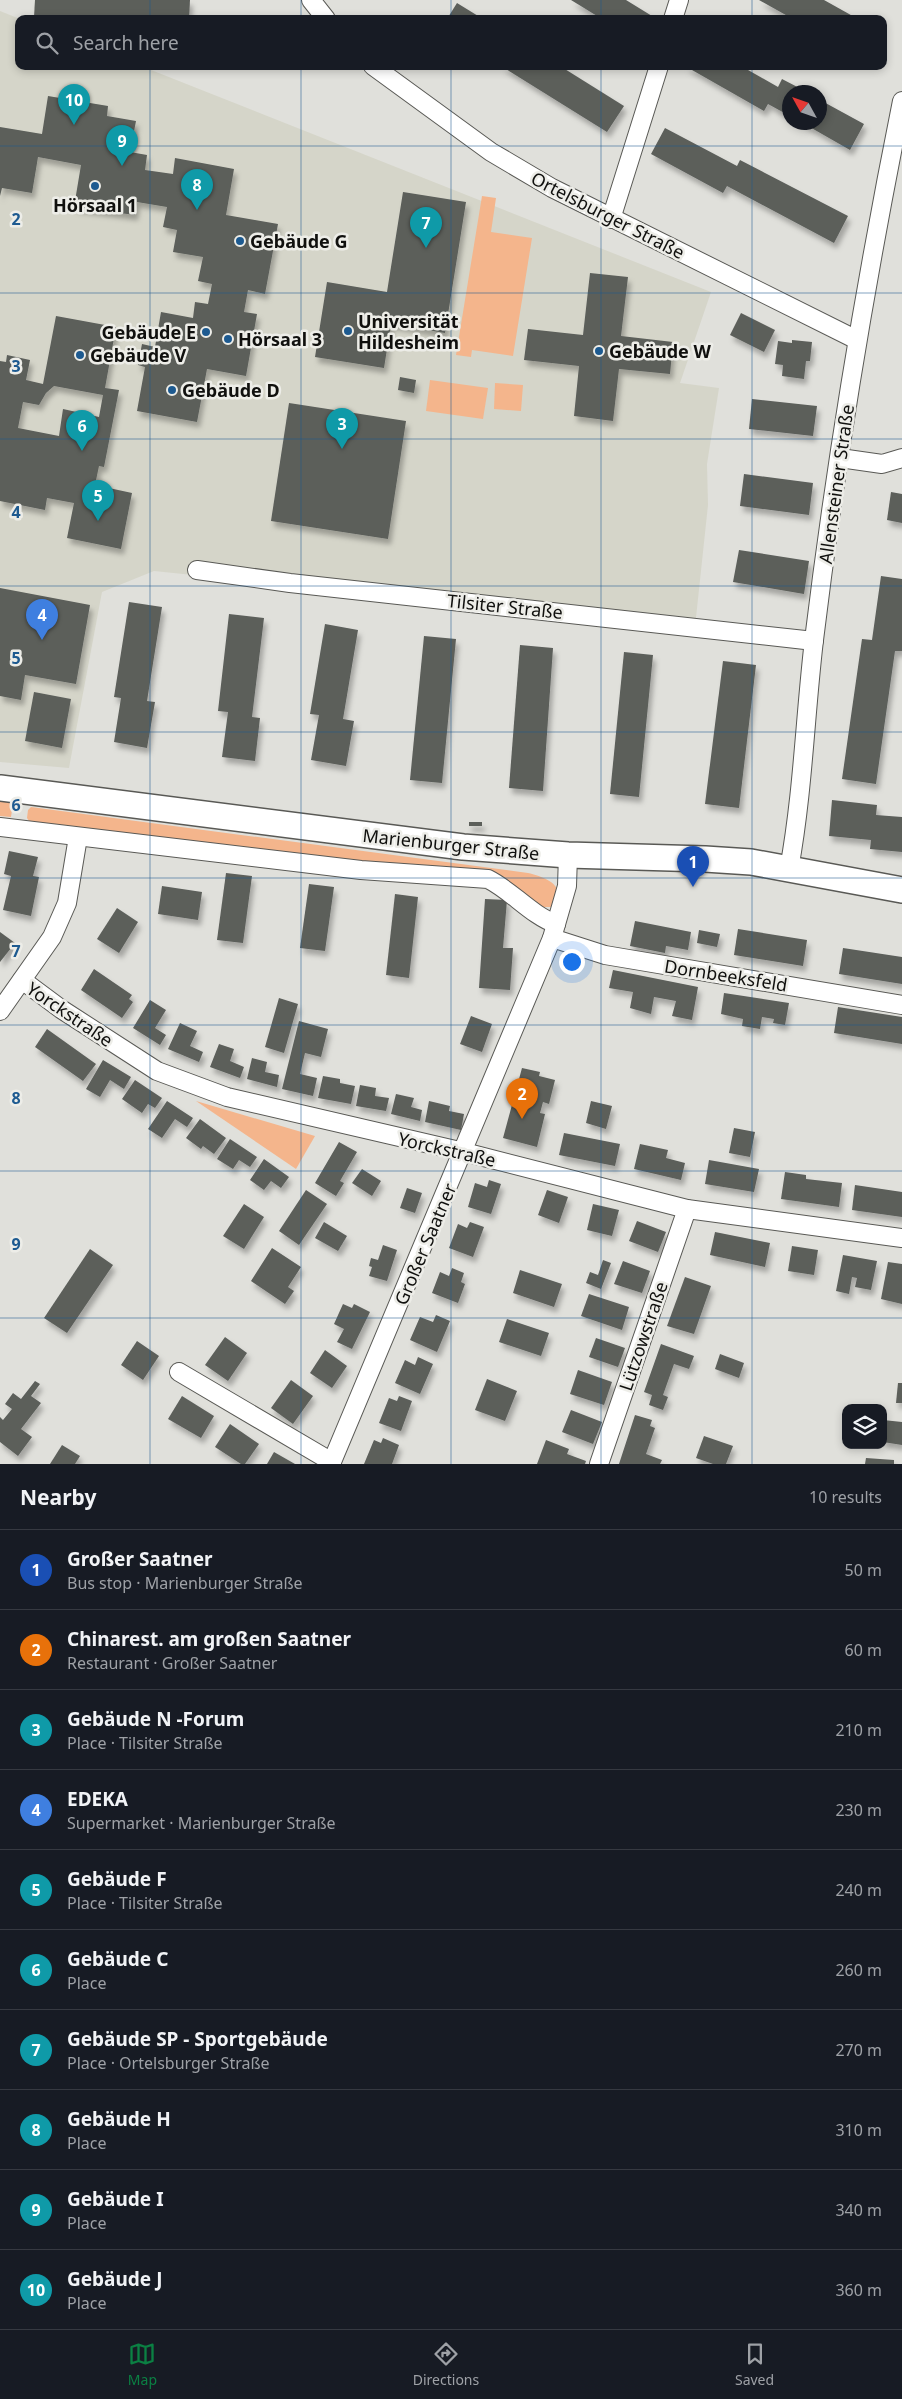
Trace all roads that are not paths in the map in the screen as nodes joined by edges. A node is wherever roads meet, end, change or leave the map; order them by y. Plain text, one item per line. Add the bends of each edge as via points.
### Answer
1 (311, 0) edge
2 (679, 0) edge
3 (323, 15) edge
4 (674, 15) edge
5 (378, 70) edge
6 (658, 70) edge
7 (902, 101) edge
8 (611, 218) junction
9 (857, 340) junction
10 (840, 458) junction
11 (902, 458) edge
12 (197, 570) dead end
13 (814, 641) junction
14 (0, 788) edge
15 (0, 827) edge
16 (78, 837) junction
17 (568, 855) junction
18 (789, 869) junction
19 (902, 890) edge
20 (554, 931) junction
21 (22, 980) junction
22 (902, 1005) edge
23 (0, 1011) edge
24 (464, 1152) junction
25 (687, 1209) junction
26 (902, 1238) edge
27 (179, 1372) dead end
28 (332, 1463) edge
29 (599, 1464) edge

1 - 3 street
2 - 4 street
5 - 8 street, Ortelsburger Straße via 491,152
6 - 8 street
7 - 9 street, Allensteiner Straße
8 - 9 street, Ortelsburger Straße
9 - 10 street, Allensteiner Straße
10 - 11 street via 882,464
10 - 13 street, Allensteiner Straße
12 - 13 street, Tilsiter Straße
13 - 18 street, Allensteiner Straße via 802,788
14 - 17 main road, Marienburger Straße via 454,846
15 - 16 street, Marienburger Straße
16 - 20 street, Marienburger Straße via 361,870 488,879 503,886 547,920
16 - 21 street via 67,903 52,937
17 - 18 main road, Marienburger Straße via 705,859
17 - 20 street, Großer Saatner via 567,886
18 - 19 main road, Marienburger Straße
20 - 22 street, Dornbeeksfeld via 605,955
20 - 24 street, Großer Saatner
21 - 23 street
21 - 24 street, Yorckstraße via 157,1071 227,1097
24 - 25 street, Yorckstraße
24 - 28 street, Großer Saatner
25 - 26 street, Yorckstraße
25 - 29 street, Lützowstraße
27 - 28 street, Großer Saatner

